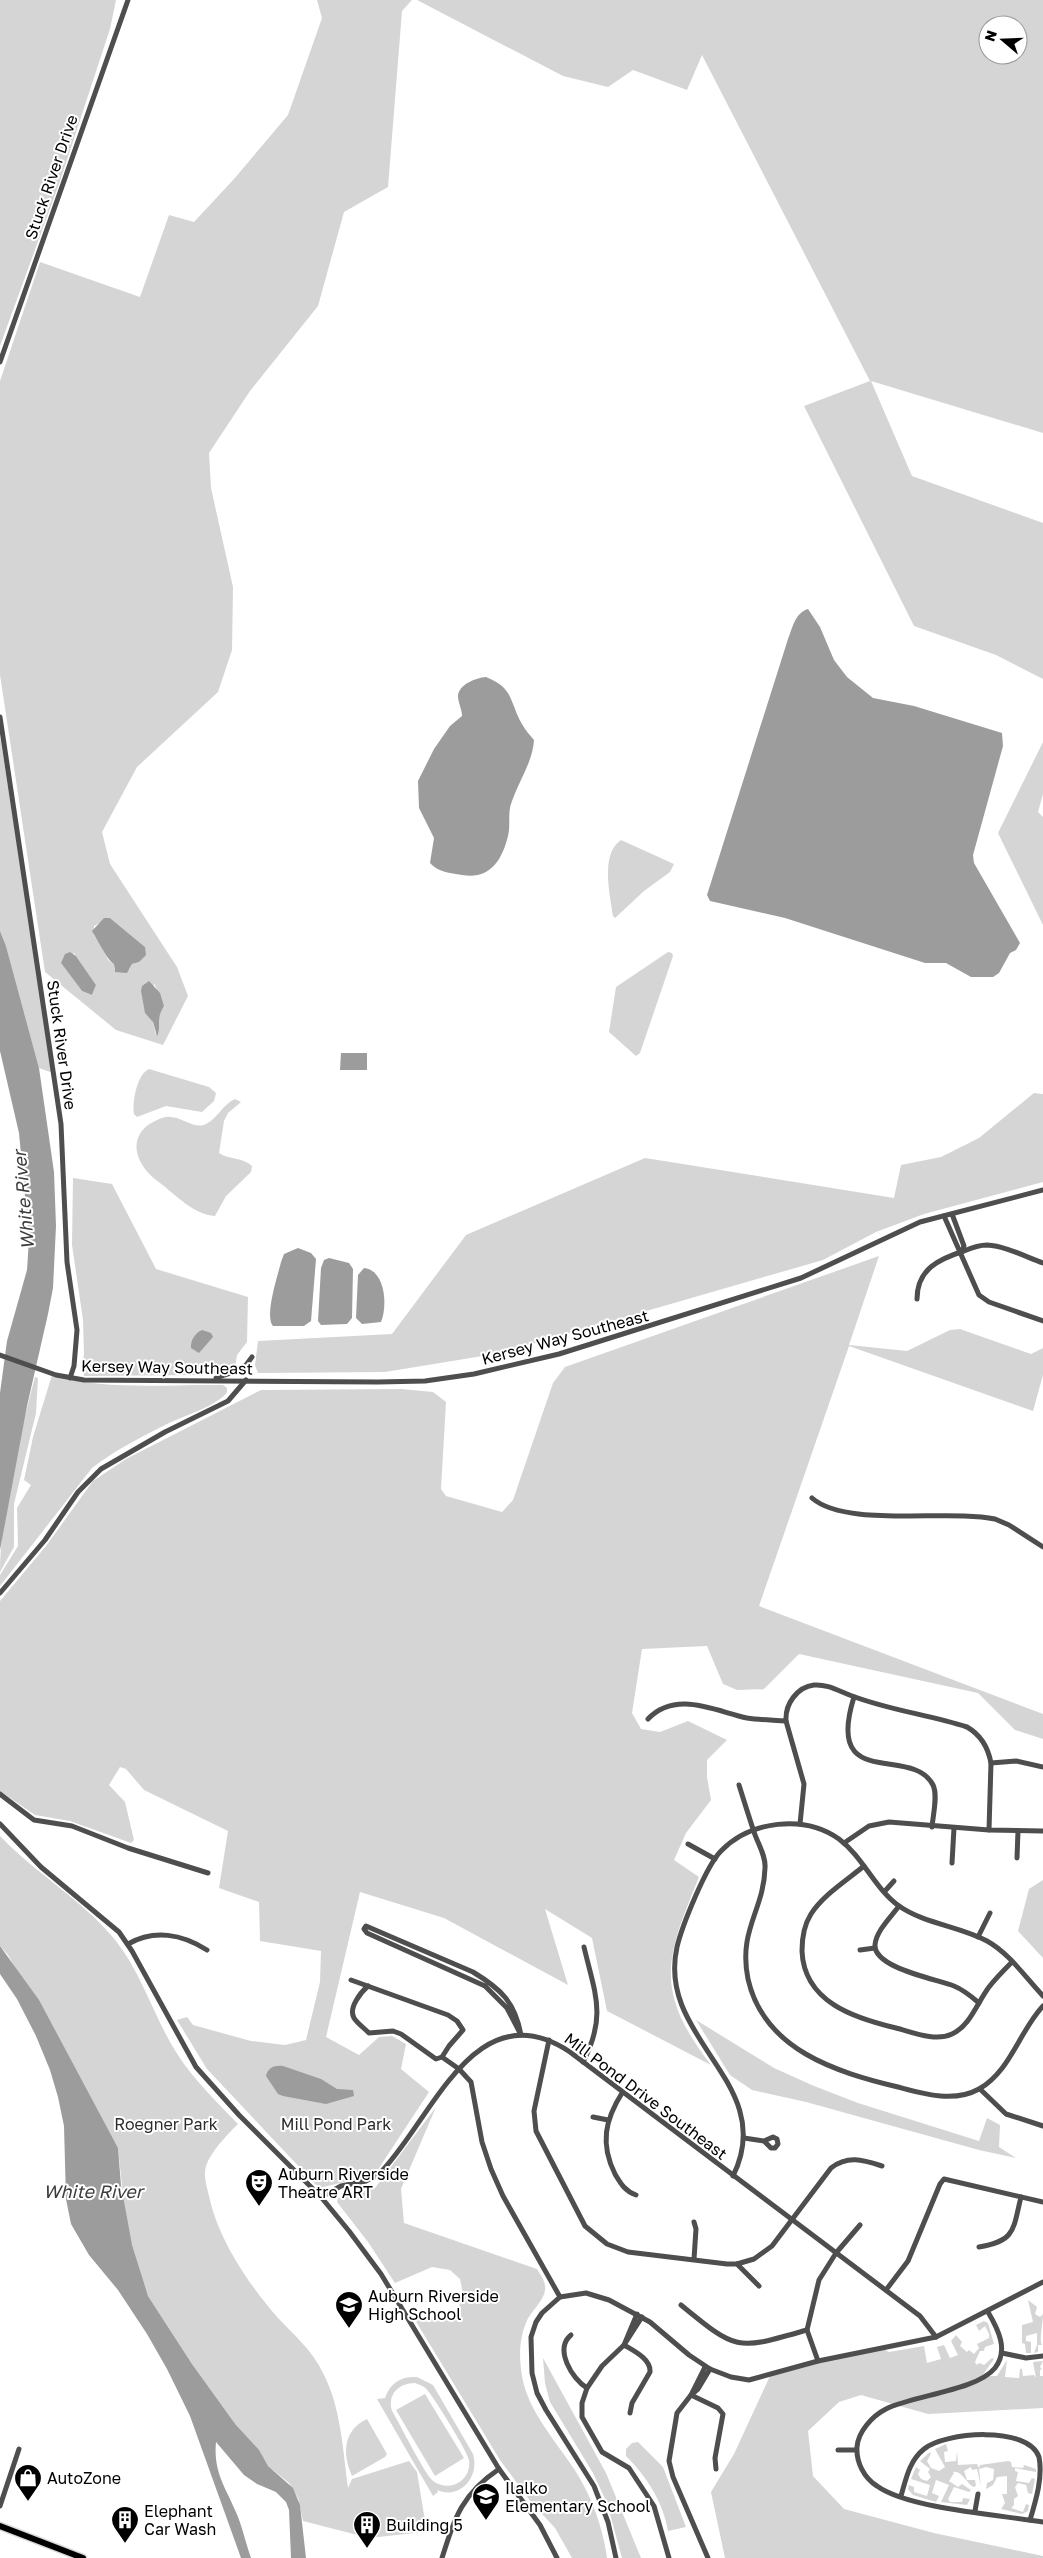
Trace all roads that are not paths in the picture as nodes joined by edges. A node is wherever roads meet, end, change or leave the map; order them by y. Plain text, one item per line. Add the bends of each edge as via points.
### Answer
1 (128, 0) edge
2 (0, 362) edge
3 (0, 717) edge
4 (1043, 1190) edge
5 (952, 1214) junction
6 (944, 1216) junction
7 (961, 1252) junction
8 (1043, 1263) edge
9 (917, 1299) dead end
10 (1043, 1321) edge
11 (0, 1355) edge
12 (252, 1357) dead end
13 (70, 1378) junction
14 (206, 1380) junction
15 (246, 1380) junction
16 (812, 1498) dead end
17 (1043, 1547) edge
18 (0, 1593) edge
19 (854, 1697) junction
20 (648, 1718) dead end
21 (786, 1721) junction
22 (991, 1763) junction
23 (1043, 1767) edge
24 (739, 1785) dead end
25 (0, 1794) edge
26 (0, 1824) edge
27 (800, 1824) junction
28 (932, 1827) junction
29 (954, 1828) junction
30 (753, 1830) junction
31 (989, 1830) junction
32 (1018, 1830) junction
33 (1043, 1831) edge
34 (844, 1843) junction
35 (688, 1844) dead end
36 (1017, 1858) dead end
37 (715, 1859) junction
38 (952, 1863) dead end
39 (864, 1866) junction
40 (208, 1873) dead end
41 (894, 1881) dead end
42 (885, 1892) junction
43 (899, 1906) junction
44 (990, 1913) dead end
45 (978, 1937) junction
46 (128, 1944) junction
47 (584, 1947) dead end
48 (875, 1948) junction
49 (207, 1950) dead end
50 (860, 1950) dead end
51 (1012, 1962) junction
52 (351, 1980) dead end
53 (368, 1986) junction
54 (1043, 1996) edge
55 (979, 2003) junction
56 (1043, 2006) edge
57 (521, 2035) junction
58 (549, 2040) junction
59 (442, 2057) junction
60 (583, 2062) junction
61 (459, 2069) junction
62 (980, 2089) junction
63 (622, 2093) junction
64 (594, 2116) dead end
65 (608, 2120) junction
66 (1043, 2126) edge
67 (744, 2138) junction
68 (764, 2141) dead end
69 (882, 2166) dead end
70 (733, 2176) junction
71 (636, 2195) dead end
72 (321, 2197) junction
73 (1021, 2197) junction
74 (1043, 2202) edge
75 (792, 2220) junction
76 (694, 2222) dead end
77 (860, 2225) dead end
78 (980, 2247) dead end
79 (836, 2253) junction
80 (694, 2259) junction
81 (737, 2264) junction
82 (1043, 2282) edge
83 (759, 2286) dead end
84 (886, 2290) junction
85 (560, 2297) junction
86 (681, 2305) dead end
87 (988, 2312) junction
88 (639, 2316) junction
89 (807, 2330) junction
90 (571, 2335) dead end
91 (936, 2336) junction
92 (624, 2345) junction
93 (1002, 2353) junction
94 (1043, 2356) edge
95 (818, 2361) junction
96 (707, 2368) junction
97 (587, 2388) junction
98 (692, 2396) junction
99 (630, 2413) dead end
100 (19, 2449) dead end
101 (838, 2450) dead end
102 (856, 2450) junction
103 (499, 2469) junction
104 (716, 2470) dead end
105 (978, 2494) dead end
106 (901, 2496) junction
107 (0, 2506) edge
108 (975, 2511) junction
109 (1030, 2520) junction
110 (1043, 2522) edge
111 (0, 2526) edge
112 (83, 2558) edge
113 (442, 2558) edge
114 (557, 2558) edge
115 (615, 2558) edge
116 (669, 2558) edge
117 (708, 2558) edge

1 - 2 street, Stuck River Drive
3 - 13 street, Stuck River Drive via 61,1124 66,1256 77,1330
4 - 5 street, Kersey Way Southeast
5 - 6 street, Kersey Way Southeast
5 - 7 street via 964,1246
6 - 7 street
6 - 15 street, Kersey Way Southeast via 920,1222 793,1280 559,1354 474,1374 425,1381
7 - 8 street via 985,1245
7 - 9 street via 927,1268 917,1288
7 - 10 street via 979,1295
11 - 13 street, Kersey Way Southeast
12 - 14 street via 236,1373
13 - 14 street, Kersey Way Southeast
14 - 15 street, Kersey Way Southeast
15 - 18 street via 228,1401 172,1428 101,1469 78,1492 45,1540
16 - 17 street via 829,1509 853,1514 995,1519
19 - 21 street via 825,1686 810,1686 789,1703
19 - 22 street via 967,1727 984,1742
19 - 28 street via 846,1726 852,1746 865,1759 914,1770 930,1780 935,1792
20 - 21 street via 658,1711 694,1703 748,1718
21 - 27 street via 804,1784
22 - 23 street via 1016,1761
22 - 31 street
24 - 30 street
25 - 40 street via 34,1820 72,1826 128,1848
26 - 46 street via 41,1867 109,1922
27 - 30 street
27 - 34 street via 821,1830
28 - 29 street
28 - 34 street via 900,1822 878,1824
29 - 31 street
29 - 38 street
30 - 37 street via 728,1845
30 - 62 street via 765,1866 762,1888 748,1930 746,1963 755,1999 781,2036 818,2062 869,2080 939,2096 959,2096
31 - 32 street
32 - 33 street
32 - 36 street
34 - 39 street
35 - 37 street
37 - 67 street via 681,1934 675,1963 676,1988 691,2028 730,2084 741,2113
39 - 42 street
39 - 55 street via 821,1902 806,1922 802,1956 808,1976 818,1992 837,2008 864,2020 941,2037 958,2031
41 - 42 street
42 - 43 street
43 - 45 street
43 - 48 street via 878,1937
44 - 45 street
45 - 51 street via 995,1946
46 - 49 street via 147,1936 164,1934 187,1939
46 - 72 street via 196,2067
47 - 60 street via 598,2008 595,2033
48 - 50 street
48 - 55 street via 888,1964 958,1988
51 - 54 street
51 - 55 street
52 - 53 street
53 - 59 street via 359,1994 352,2013 369,2033 393,2031 436,2059
53 - 59 street via 457,2021 463,2030
56 - 62 street via 1005,2063
57 - 57 street via 511,2004 488,1981 365,1927 367,1933 485,1986 507,2008
57 - 58 street, Mill Pond Drive Southeast
57 - 61 street, Mill Pond Drive Southeast via 496,2041
58 - 60 street, Mill Pond Drive Southeast
58 - 80 street via 534,2122 538,2139 580,2219 594,2235 618,2249
59 - 61 street
60 - 63 street, Mill Pond Drive Southeast
61 - 72 street, Mill Pond Drive Southeast via 379,2174 366,2181 341,2186
61 - 85 street via 473,2088 482,2142 503,2196
62 - 66 street via 1006,2114
63 - 65 street
63 - 70 street, Mill Pond Drive Southeast
64 - 65 street
65 - 71 street via 605,2138 609,2159 624,2189
67 - 68 street
67 - 70 street via 740,2162
69 - 75 street via 861,2160 838,2162
70 - 75 street, Mill Pond Drive Southeast
72 - 103 street via 381,2274
73 - 74 street
73 - 78 street via 1015,2223 1007,2238 998,2244
73 - 84 street via 944,2179 908,2261
75 - 79 street, Mill Pond Drive Southeast
75 - 81 street via 764,2254
76 - 80 street
77 - 79 street
79 - 84 street, Mill Pond Drive Southeast
79 - 89 street via 819,2280
80 - 81 street
81 - 83 street
82 - 87 street
84 - 91 street, Mill Pond Drive Southeast via 920,2316
85 - 88 street via 578,2293 596,2295
85 - 115 street via 536,2322 531,2337 532,2373 546,2410 594,2486 608,2522
86 - 89 street via 720,2337 739,2344 761,2343
87 - 91 street
87 - 93 street via 998,2333
88 - 92 street
88 - 96 street
89 - 95 street
90 - 97 street via 566,2339 563,2350 573,2377
91 - 95 street
92 - 97 street via 602,2366
92 - 99 street via 648,2362 650,2368
93 - 94 street via 1026,2358
93 - 102 street via 993,2370 983,2378 894,2405 877,2414 860,2437
95 - 96 street via 749,2380
96 - 98 street
97 - 116 street via 581,2411 584,2422 604,2454 620,2460 629,2468 654,2506
98 - 104 street via 718,2408 723,2414
98 - 117 street via 677,2413 669,2461
100 - 107 street
101 - 102 street
102 - 106 street via 858,2461 869,2480 887,2492
103 - 113 street via 477,2485 465,2499
103 - 114 street via 540,2526
105 - 108 street
106 - 108 street via 927,2504
106 - 109 street via 916,2456 930,2445 944,2438 1009,2436 1039,2451 1041,2473
108 - 109 street
109 - 110 street
111 - 112 main road

